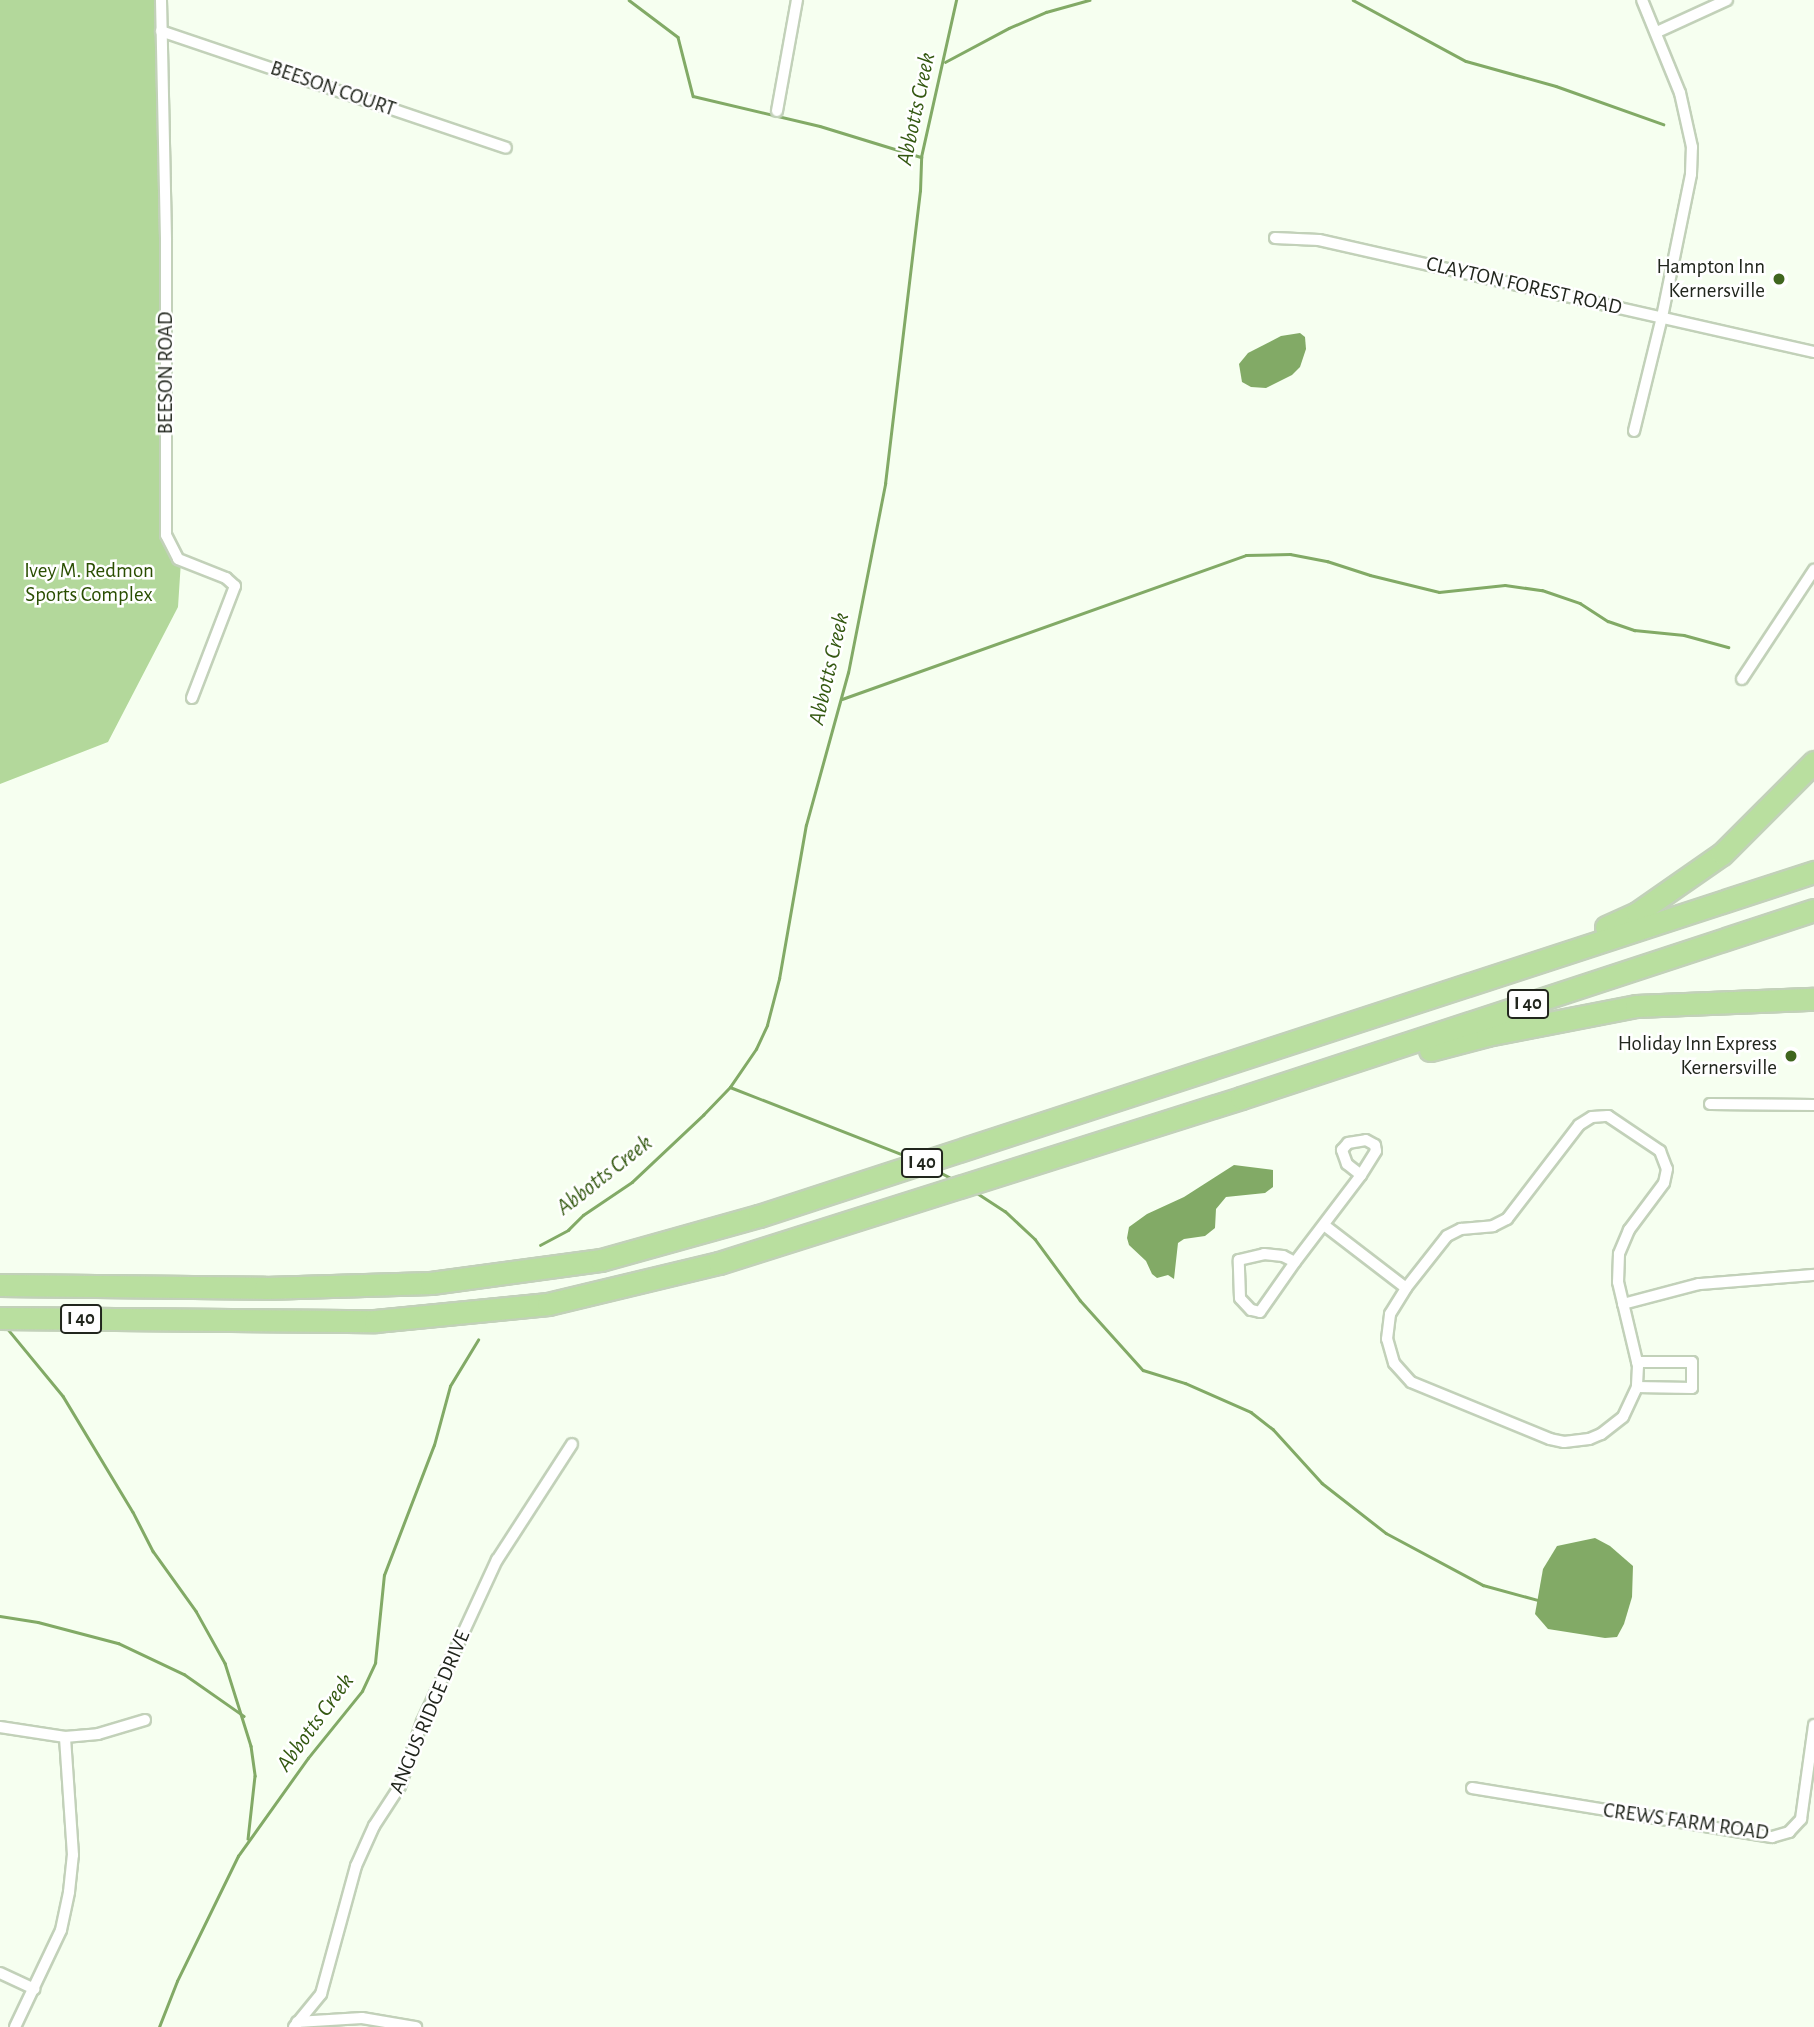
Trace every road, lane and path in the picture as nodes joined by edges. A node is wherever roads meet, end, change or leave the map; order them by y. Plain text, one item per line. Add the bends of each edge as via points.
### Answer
1 (161, 0) edge
2 (797, 0) edge
3 (1642, 0) edge
4 (1727, 0) edge
5 (161, 31) junction
6 (1657, 32) junction
7 (777, 111) dead end
8 (506, 148) dead end
9 (1275, 238) dead end
10 (1662, 317) junction
11 (1814, 352) edge
12 (1633, 431) dead end
13 (1814, 570) edge
14 (1742, 680) dead end
15 (192, 698) dead end
16 (1814, 762) edge
17 (1814, 872) edge
18 (1814, 910) edge
19 (1434, 995) junction
20 (1814, 999) edge
21 (1241, 1098) junction
22 (1710, 1104) dead end
23 (1814, 1105) edge
24 (1361, 1175) dead end
25 (1324, 1225) junction
26 (1295, 1262) junction
27 (1814, 1275) edge
28 (0, 1285) edge
29 (1406, 1288) junction
30 (1623, 1304) junction
31 (0, 1318) edge
32 (1637, 1362) junction
33 (1637, 1388) junction
34 (572, 1444) dead end
35 (145, 1720) dead end
36 (1814, 1725) edge
37 (0, 1727) edge
38 (65, 1737) junction
39 (1472, 1788) dead end
40 (0, 1973) edge
41 (35, 1989) junction
42 (295, 2025) edge
43 (15, 2027) edge
44 (416, 2027) edge

1 - 5 street, BEESON ROAD
2 - 7 street
3 - 6 street
4 - 6 street
5 - 8 street, BEESON COURT
5 - 15 street, BEESON ROAD via 166,535 181,561 235,586
6 - 10 street via 1680,93 1692,147
9 - 10 street, CLAYTON FOREST ROAD via 1319,240
10 - 11 street, CLAYTON FOREST ROAD
10 - 12 street
13 - 14 street
16 - 19 highway via 1722,854 1637,913
17 - 19 highway, I 40
18 - 21 highway, I 40
19 - 28 highway, I 40 via 772,1212 601,1260 431,1283 265,1288
20 - 21 highway via 1636,1006 1487,1035
21 - 31 highway, I 40 via 719,1263 548,1304 375,1321
22 - 23 street
24 - 25 street
25 - 26 street
25 - 29 street
26 - 26 street via 1264,1254 1239,1260 1244,1304 1260,1312
27 - 30 street via 1699,1284
29 - 30 street via 1447,1236 1507,1219 1579,1125 1600,1116 1619,1121 1660,1151 1667,1169 1664,1183 1629,1230 1619,1254
29 - 33 street via 1390,1314 1389,1352 1402,1373 1422,1388 1564,1442 1589,1439 1613,1426 1630,1407
30 - 32 street
32 - 33 street
32 - 33 street via 1692,1362 1692,1388
34 - 42 street, ANGUS RIDGE DRIVE via 497,1560 422,1722 400,1786 374,1826 356,1867 321,1994
35 - 38 street via 97,1734
36 - 39 street, CREWS FARM ROAD via 1801,1819 1789,1832 1772,1837
37 - 38 street
38 - 41 street via 73,1856 69,1892 61,1930
40 - 41 street
41 - 43 street
42 - 44 street via 362,2018

